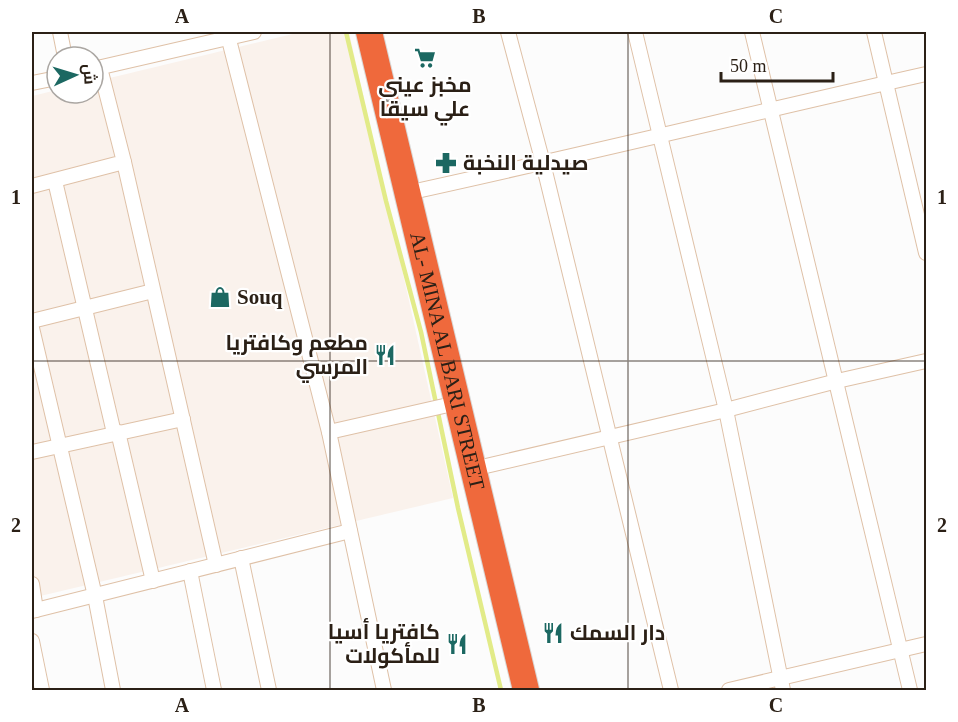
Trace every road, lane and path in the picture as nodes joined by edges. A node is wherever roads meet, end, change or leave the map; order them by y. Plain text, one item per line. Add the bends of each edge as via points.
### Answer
1 (254, 32) edge
2 (369, 32) edge
3 (508, 32) edge
4 (635, 32) edge
5 (752, 32) edge
6 (874, 32) edge
7 (228, 35) edge
8 (105, 67) edge
9 (927, 74) edge
10 (886, 83) junction
11 (105, 99) edge
12 (771, 111) junction
13 (658, 135) junction
14 (124, 162) junction
15 (543, 163) junction
16 (55, 181) junction
17 (32, 186) edge
18 (407, 193) junction
19 (927, 252) edge
20 (153, 291) junction
21 (84, 308) junction
22 (32, 321) edge
23 (32, 328) edge
24 (927, 361) edge
25 (837, 381) junction
26 (457, 403) junction
27 (726, 410) junction
28 (183, 419) junction
29 (329, 432) junction
30 (116, 433) junction
31 (609, 436) junction
32 (59, 446) junction
33 (32, 452) edge
34 (473, 469) junction
35 (350, 531) junction
36 (241, 558) junction
37 (216, 565) junction
38 (190, 572) junction
39 (153, 581) junction
40 (32, 584) edge
41 (95, 596) junction
42 (34, 611) edge
43 (32, 641) edge
44 (927, 644) edge
45 (902, 650) junction
46 (782, 684) edge
47 (42, 690) edge
48 (113, 690) edge
49 (214, 690) edge
50 (269, 690) edge
51 (384, 690) edge
52 (526, 690) edge
53 (670, 690) edge
54 (729, 690) edge
55 (910, 690) edge

1 - 7 street
2 - 18 highway, AL- MINA AL BARI STREET
3 - 15 street
4 - 13 street
5 - 12 street
6 - 10 street
7 - 8 street
7 - 29 street
9 - 10 street
10 - 12 street
10 - 19 street
11 - 14 street
12 - 13 street
12 - 25 street
13 - 15 street
13 - 27 street
14 - 16 street
14 - 20 street
15 - 18 street
15 - 31 street
16 - 17 street
16 - 21 street
18 - 26 highway, AL- MINA AL BARI STREET
20 - 21 street
20 - 28 street
21 - 22 street
21 - 30 street
23 - 32 street
24 - 25 street
25 - 27 street
25 - 45 street
26 - 29 street
26 - 34 highway, AL- MINA AL BARI STREET
27 - 31 street
27 - 46 street
28 - 30 street
28 - 37 street
29 - 35 street
30 - 32 street
30 - 39 street
31 - 34 street
31 - 53 street
32 - 33 street
32 - 41 street
34 - 52 highway, AL- MINA AL BARI STREET
35 - 36 street
35 - 51 street
36 - 37 street
36 - 50 street
37 - 38 street
38 - 39 street
38 - 49 street
39 - 41 street
40 - 42 street
41 - 42 street
41 - 48 street
43 - 47 street
44 - 45 street
45 - 46 street
45 - 55 street
46 - 54 street

